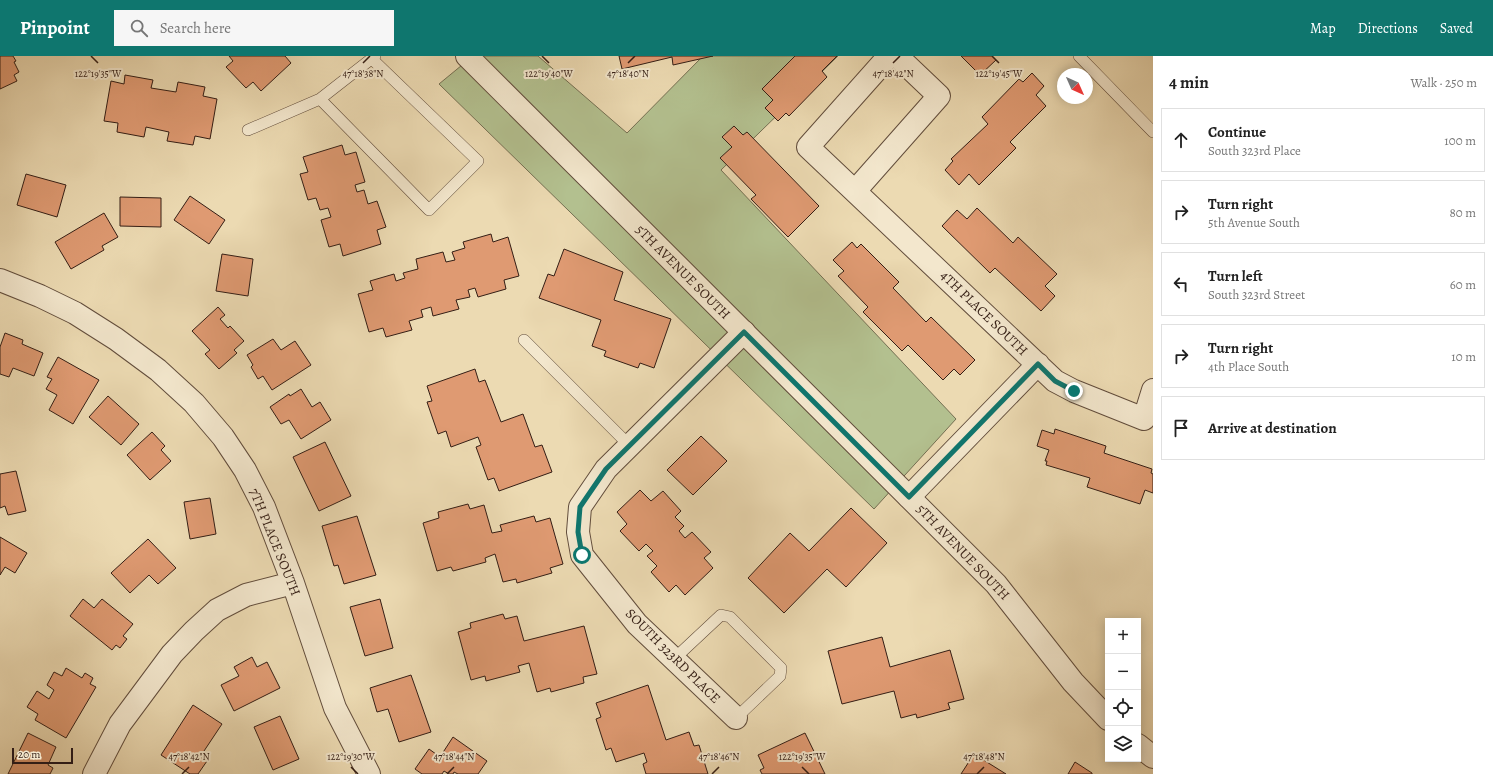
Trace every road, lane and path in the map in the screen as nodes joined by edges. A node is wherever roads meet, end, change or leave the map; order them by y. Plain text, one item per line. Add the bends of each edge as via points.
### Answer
1 (467, 56) edge
2 (890, 56) edge
3 (898, 56) edge
4 (1079, 56) edge
5 (374, 57) edge
6 (320, 99) junction
7 (248, 130) dead end
8 (1153, 132) edge
9 (855, 191) junction
10 (0, 280) edge
11 (744, 332) junction
12 (524, 340) dead end
13 (1038, 364) junction
14 (1153, 390) edge
15 (630, 446) junction
16 (909, 497) junction
17 (293, 583) junction
18 (674, 660) junction
19 (1105, 716) edge
20 (736, 718) joint
21 (1141, 747) edge
22 (1153, 757) edge
23 (94, 774) edge
24 (369, 774) edge

1 - 11 street, 5TH AVENUE SOUTH
2 - 9 street, 4TH PLACE SOUTH via 808,147
3 - 9 street via 939,96
4 - 8 lane
5 - 6 lane
5 - 6 lane via 478,161 429,210
6 - 7 lane
9 - 13 street, 4TH PLACE SOUTH
10 - 17 street, 7TH PLACE SOUTH via 75,313 158,370 194,403 223,437 245,470 264,507
11 - 15 street, SOUTH 323RD PLACE
11 - 16 street, 5TH AVENUE SOUTH
12 - 15 lane
13 - 14 street, 4TH PLACE SOUTH via 1055,381 1066,387 1144,418
13 - 16 street
15 - 18 street, SOUTH 323RD PLACE via 606,469 580,507 578,532 582,555 637,624
16 - 19 street, 5TH AVENUE SOUTH via 996,584 1073,682
17 - 23 street via 246,595 217,610 194,631 172,654 120,724
17 - 24 street, 7TH PLACE SOUTH via 335,708
18 - 20 street, SOUTH 323RD PLACE
18 - 20 lane via 720,615 730,617 781,668 780,676
21 - 22 street

